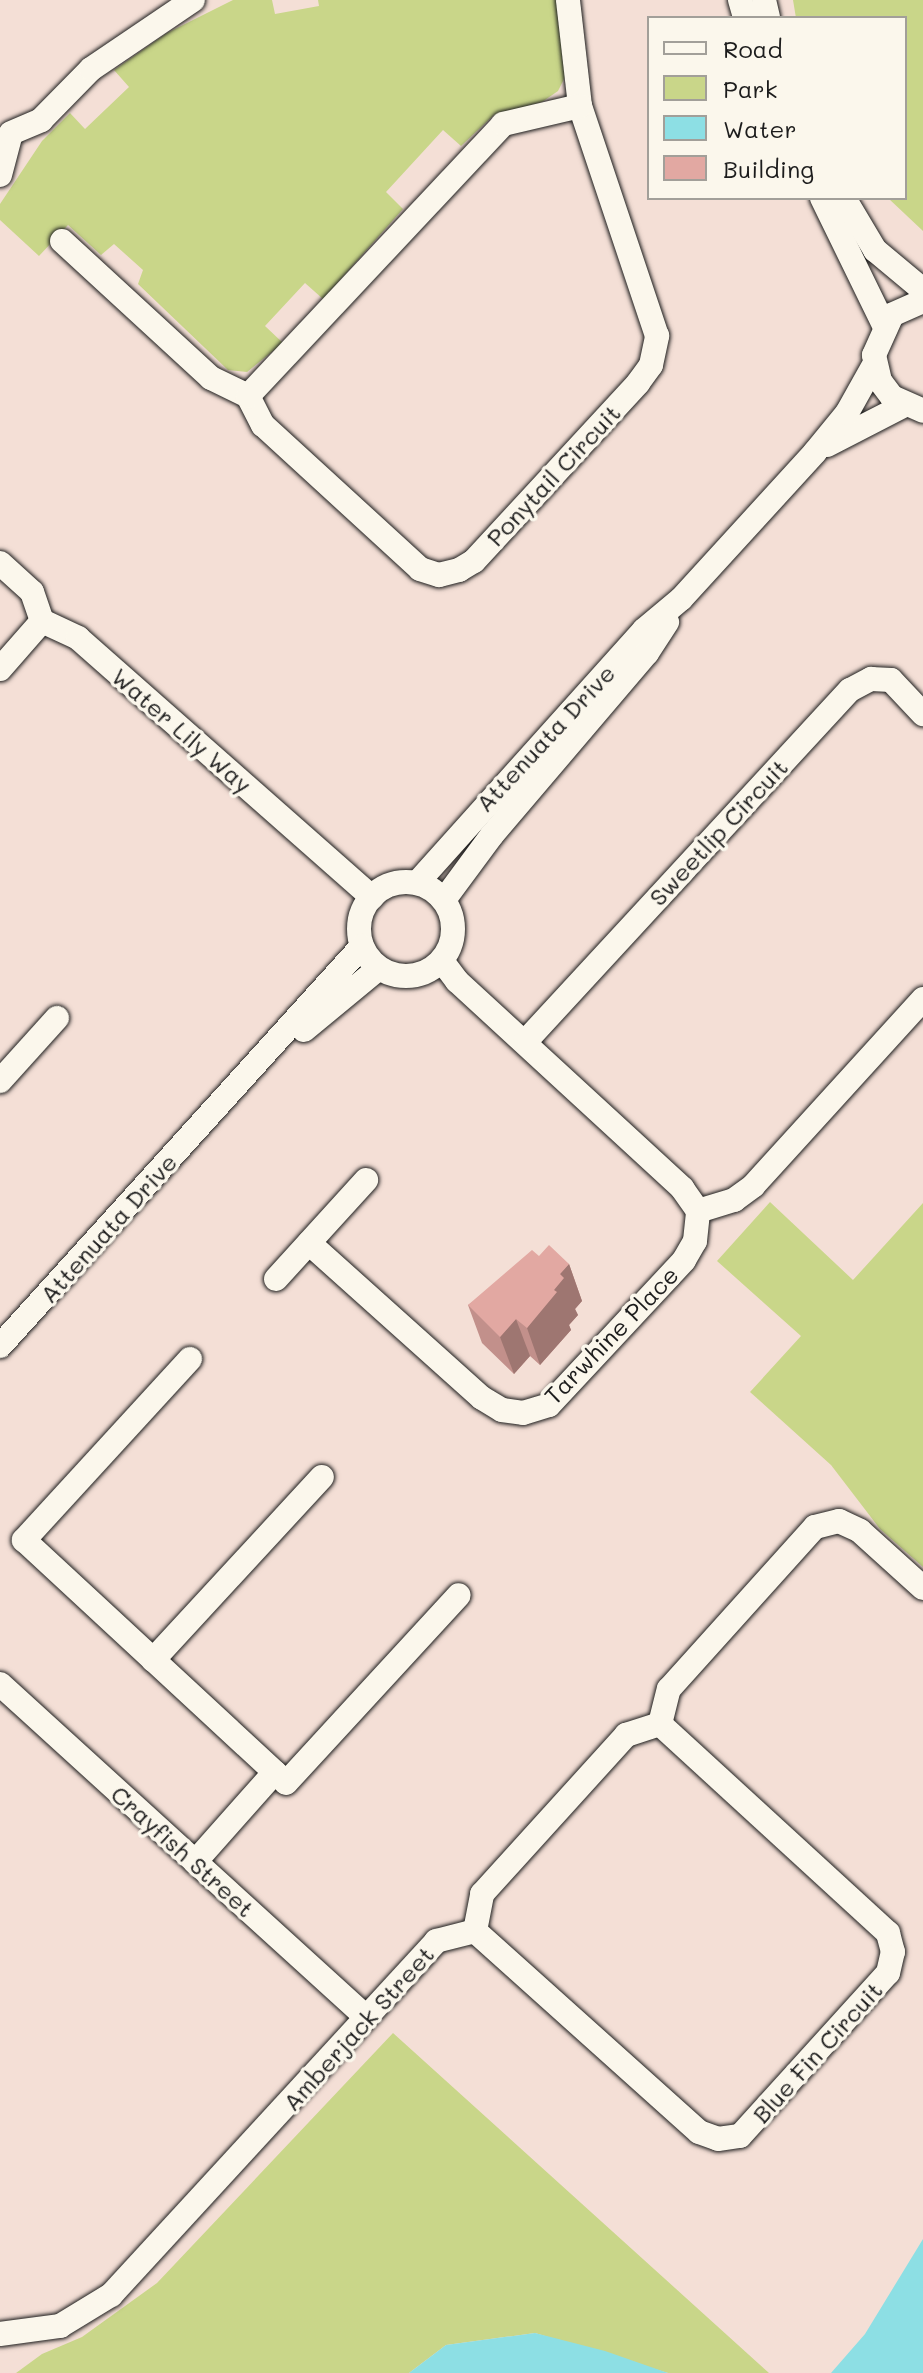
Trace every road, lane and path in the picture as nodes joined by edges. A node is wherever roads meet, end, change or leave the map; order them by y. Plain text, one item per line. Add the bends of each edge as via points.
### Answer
1 (193, 0) edge
2 (568, 0) edge
3 (580, 106) junction
4 (5, 129) edge
5 (0, 175) edge
6 (823, 200) edge
7 (845, 200) edge
8 (62, 241) dead end
9 (923, 290) edge
10 (923, 301) edge
11 (884, 325) junction
12 (875, 363) junction
13 (248, 396) junction
14 (913, 408) edge
15 (815, 452) junction
16 (0, 563) edge
17 (681, 599) junction
18 (42, 621) junction
19 (0, 669) edge
20 (923, 714) edge
21 (417, 883) junction
22 (372, 897) junction
23 (444, 900) junction
24 (362, 946) junction
25 (442, 961) junction
26 (379, 968) junction
27 (923, 999) edge
28 (57, 1018) dead end
29 (525, 1042) junction
30 (248, 1075) junction
31 (0, 1081) edge
32 (366, 1180) dead end
33 (698, 1211) junction
34 (309, 1243) junction
35 (276, 1279) dead end
36 (0, 1346) edge
37 (190, 1359) dead end
38 (322, 1477) dead end
39 (923, 1588) edge
40 (459, 1595) dead end
41 (153, 1660) junction
42 (0, 1684) edge
43 (660, 1724) junction
44 (275, 1772) junction
45 (195, 1862) junction
46 (475, 1931) junction
47 (366, 2017) junction
48 (0, 2334) edge
49 (0, 2352) edge

1 - 4 street via 158,18 91,69 41,120
2 - 3 street, Ponytail Circuit
3 - 13 street via 503,124
3 - 13 street, Ponytail Circuit via 657,336 651,365 474,561 439,575 420,569 263,425
4 - 5 street
6 - 11 street
7 - 9 street via 875,250
8 - 13 street via 211,378
10 - 11 street via 902,307
11 - 12 street, Attenuata Drive
12 - 14 street via 880,381
12 - 15 street, Attenuata Drive via 847,413
14 - 15 street, Attenuata Drive
15 - 17 street, Attenuata Drive
16 - 18 street via 32,592
17 - 21 street, Attenuata Drive via 644,630
17 - 23 street, Attenuata Drive via 647,653 492,835
18 - 19 street
18 - 22 street, Water Lily Way via 78,638
20 - 29 street, Sweetlip Circuit via 891,680 871,679 850,690
21 - 22 street via 393,885
21 - 23 street
22 - 24 street via 361,920
23 - 25 street via 454,931
24 - 26 street
24 - 30 street, Attenuata Drive
25 - 26 street via 411,976
25 - 29 street
26 - 30 street, Attenuata Drive
27 - 33 street via 753,1186 734,1200
28 - 31 street
29 - 33 street via 682,1188
30 - 36 street, Attenuata Drive
32 - 34 street
33 - 34 street, Tarwhine Place via 695,1241 684,1260 549,1405 523,1413 502,1410 482,1398
34 - 35 street
37 - 41 street via 24,1540
38 - 41 street
39 - 43 street via 860,1531 839,1521 815,1527 669,1689
40 - 44 street via 286,1783
41 - 44 street
42 - 45 street, Crayfish Street
43 - 46 street via 626,1735 482,1894
43 - 46 street, Blue Fin Circuit via 888,1933 893,1952 888,1973 740,2136 718,2139 699,2132
44 - 45 street
45 - 47 street, Crayfish Street
46 - 47 street, Amberjack Street via 436,1941
47 - 48 street, Amberjack Street via 111,2295 60,2326
48 - 49 street

